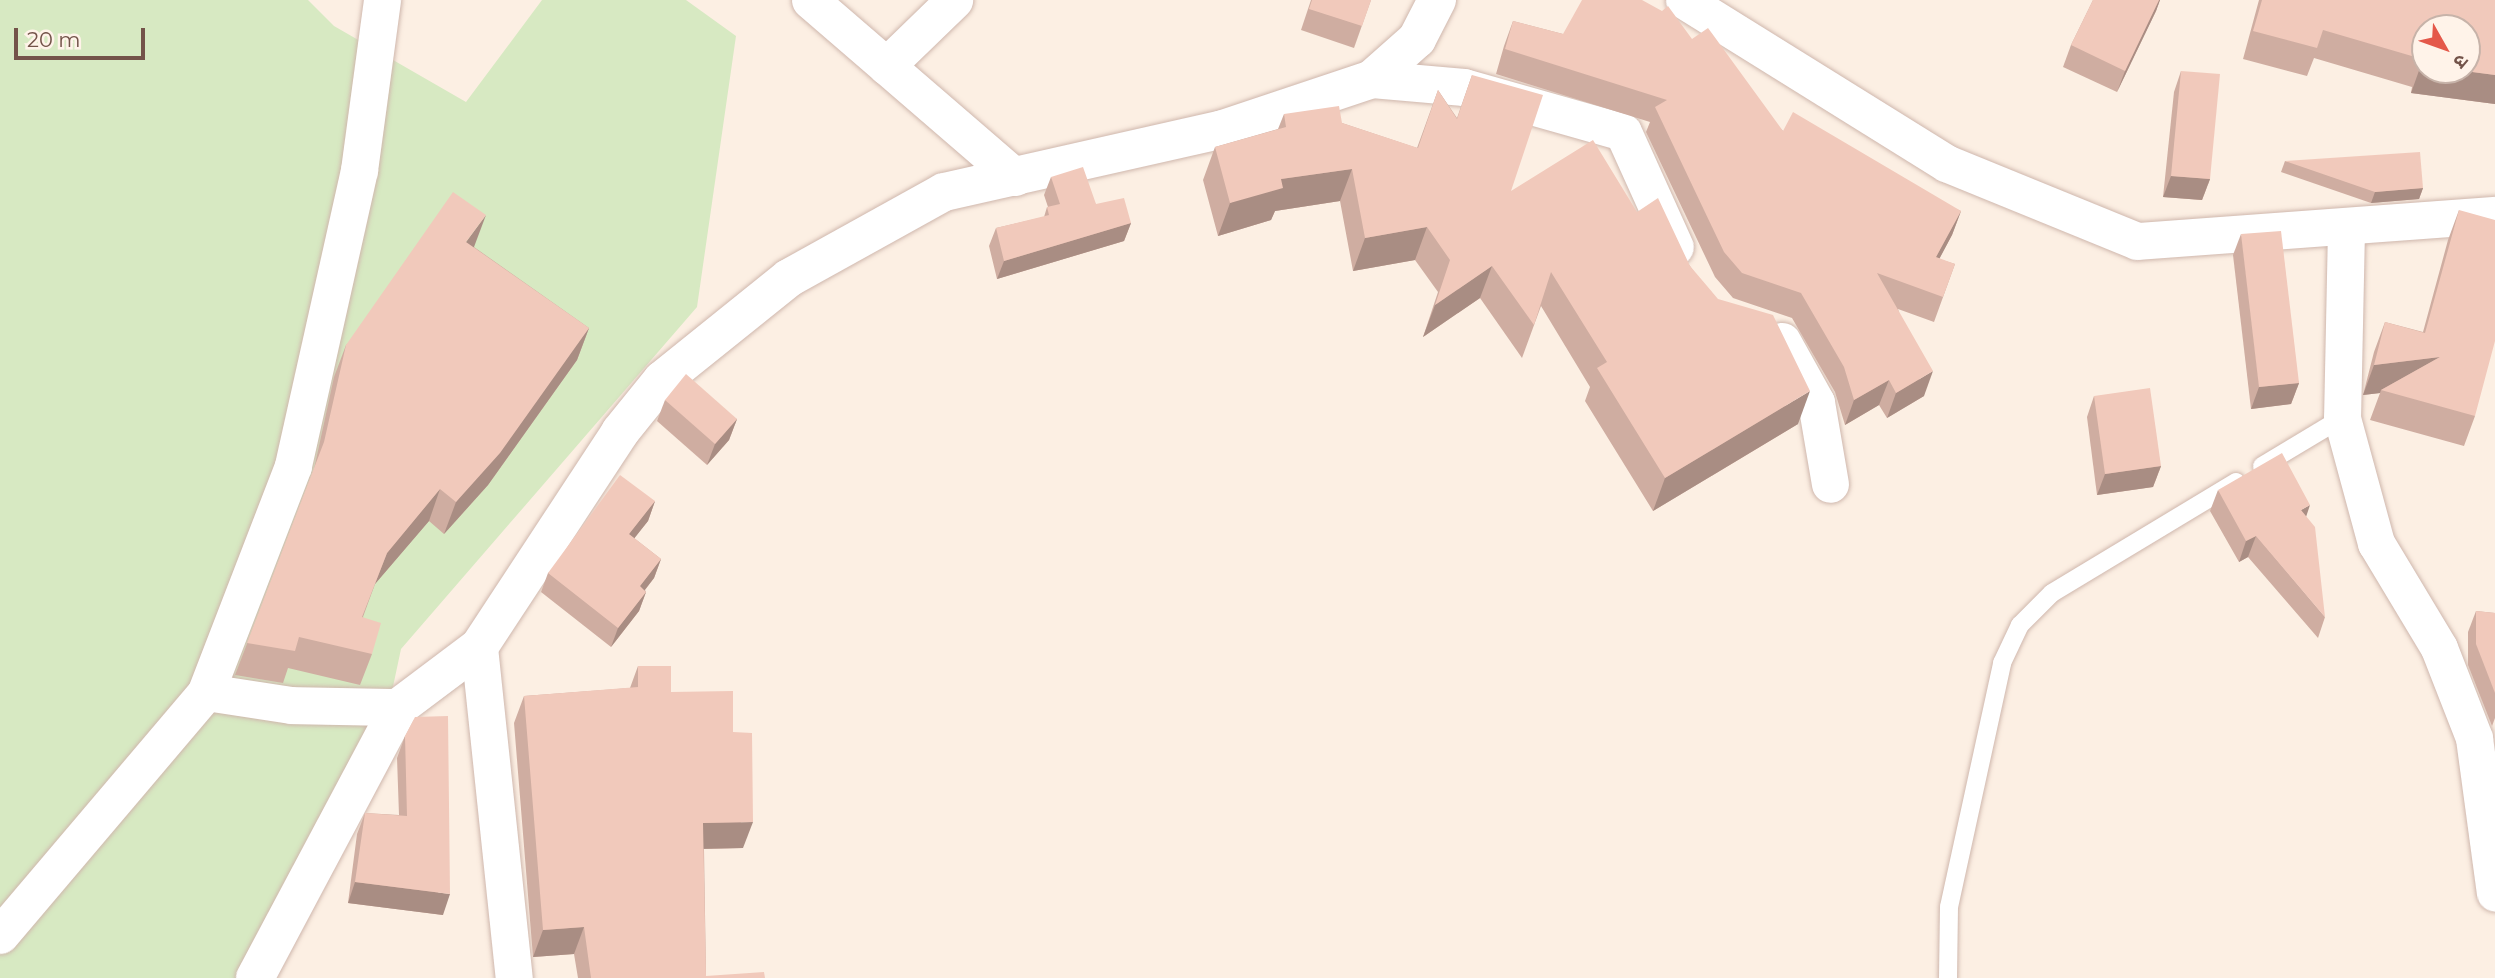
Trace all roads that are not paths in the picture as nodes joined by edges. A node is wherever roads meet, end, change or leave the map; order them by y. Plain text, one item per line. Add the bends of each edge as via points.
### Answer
1 (382, 0) edge
2 (810, 0) edge
3 (954, 0) edge
4 (1437, 0) edge
5 (1684, 0) edge
6 (886, 66) junction
7 (1372, 79) junction
8 (1015, 177) junction
9 (2495, 215) edge
10 (2346, 229) junction
11 (1691, 278) edge
12 (1751, 319) edge
13 (2342, 418) junction
14 (1830, 484) dead end
15 (478, 647) junction
16 (206, 692) junction
17 (399, 707) junction
18 (2495, 893) edge
19 (0, 935) edge
20 (254, 978) edge
21 (514, 978) edge
22 (1948, 978) edge

1 - 16 street via 359,170 293,466
2 - 6 street
3 - 6 street
4 - 7 street via 1417,38
5 - 10 street via 1946,163 2137,241
6 - 8 street
7 - 8 street via 1220,130
7 - 11 street via 1464,87 1623,132
8 - 15 street via 944,192 789,278 662,380 620,432
9 - 10 street
10 - 13 street
12 - 14 street via 1774,329 1816,402
13 - 18 street via 2376,543 2439,649 2474,738
13 - 22 lane via 2052,593 2020,625 2002,663 1949,907
15 - 17 street
15 - 21 street
16 - 17 street via 291,705
16 - 19 street
17 - 20 street

